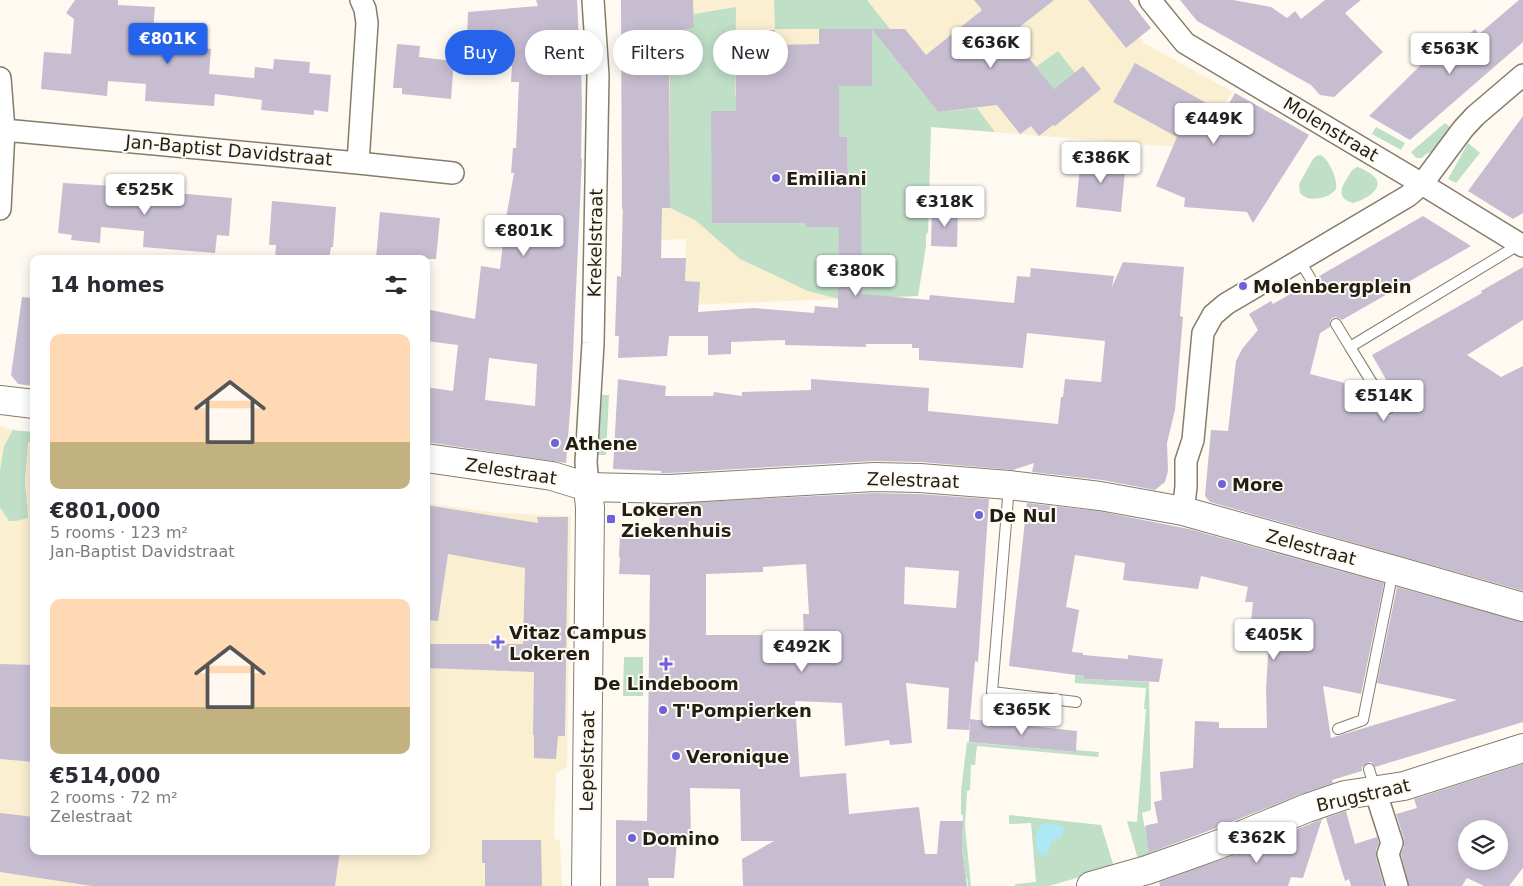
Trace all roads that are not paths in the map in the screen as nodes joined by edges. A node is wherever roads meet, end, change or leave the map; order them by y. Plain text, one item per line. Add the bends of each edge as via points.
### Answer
1 (361, 0) edge
2 (593, 0) edge
3 (1150, 0) edge
4 (1523, 75) edge
5 (0, 78) edge
6 (4, 130) junction
7 (358, 162) junction
8 (453, 173) dead end
9 (1422, 184) junction
10 (0, 208) edge
11 (1521, 245) edge
12 (1300, 261) junction
13 (1312, 281) dead end
14 (1336, 324) dead end
15 (1350, 347) junction
16 (0, 400) edge
17 (30, 404) edge
18 (1388, 409) dead end
19 (430, 459) edge
20 (1009, 486) junction
21 (588, 487) junction
22 (1183, 512) junction
23 (1394, 570) junction
24 (1523, 607) edge
25 (1076, 702) dead end
26 (1338, 729) dead end
27 (1523, 748) edge
28 (1372, 779) junction
29 (586, 886) edge
30 (1091, 886) edge
31 (1397, 886) edge

1 - 7 street via 367,23
2 - 21 street, Krekelstraat via 598,76 593,344 586,462
3 - 9 street, Molenstraat via 1185,43
4 - 9 street via 1475,116
5 - 6 street
6 - 7 street, Jan-Baptist Davidstraat
6 - 10 street
7 - 8 street, Jan-Baptist Davidstraat
9 - 11 street, Molenstraat
9 - 12 street
11 - 15 lane
12 - 13 lane
12 - 22 street via 1226,304 1208,322 1203,333 1193,440 1186,461
14 - 15 lane
15 - 18 lane
16 - 17 street
19 - 21 street, Zelestraat via 552,476
20 - 21 street, Zelestraat via 874,477 669,489
20 - 22 street, Zelestraat via 1100,496
20 - 25 lane via 992,692
21 - 29 street, Lepelstraat
22 - 23 street, Zelestraat
23 - 24 street, Zelestraat
23 - 26 lane via 1363,720 1357,726
27 - 28 street, Brugstraat via 1404,786
28 - 30 street, Brugstraat via 1345,795 1226,842
28 - 31 street via 1392,843 1388,854

